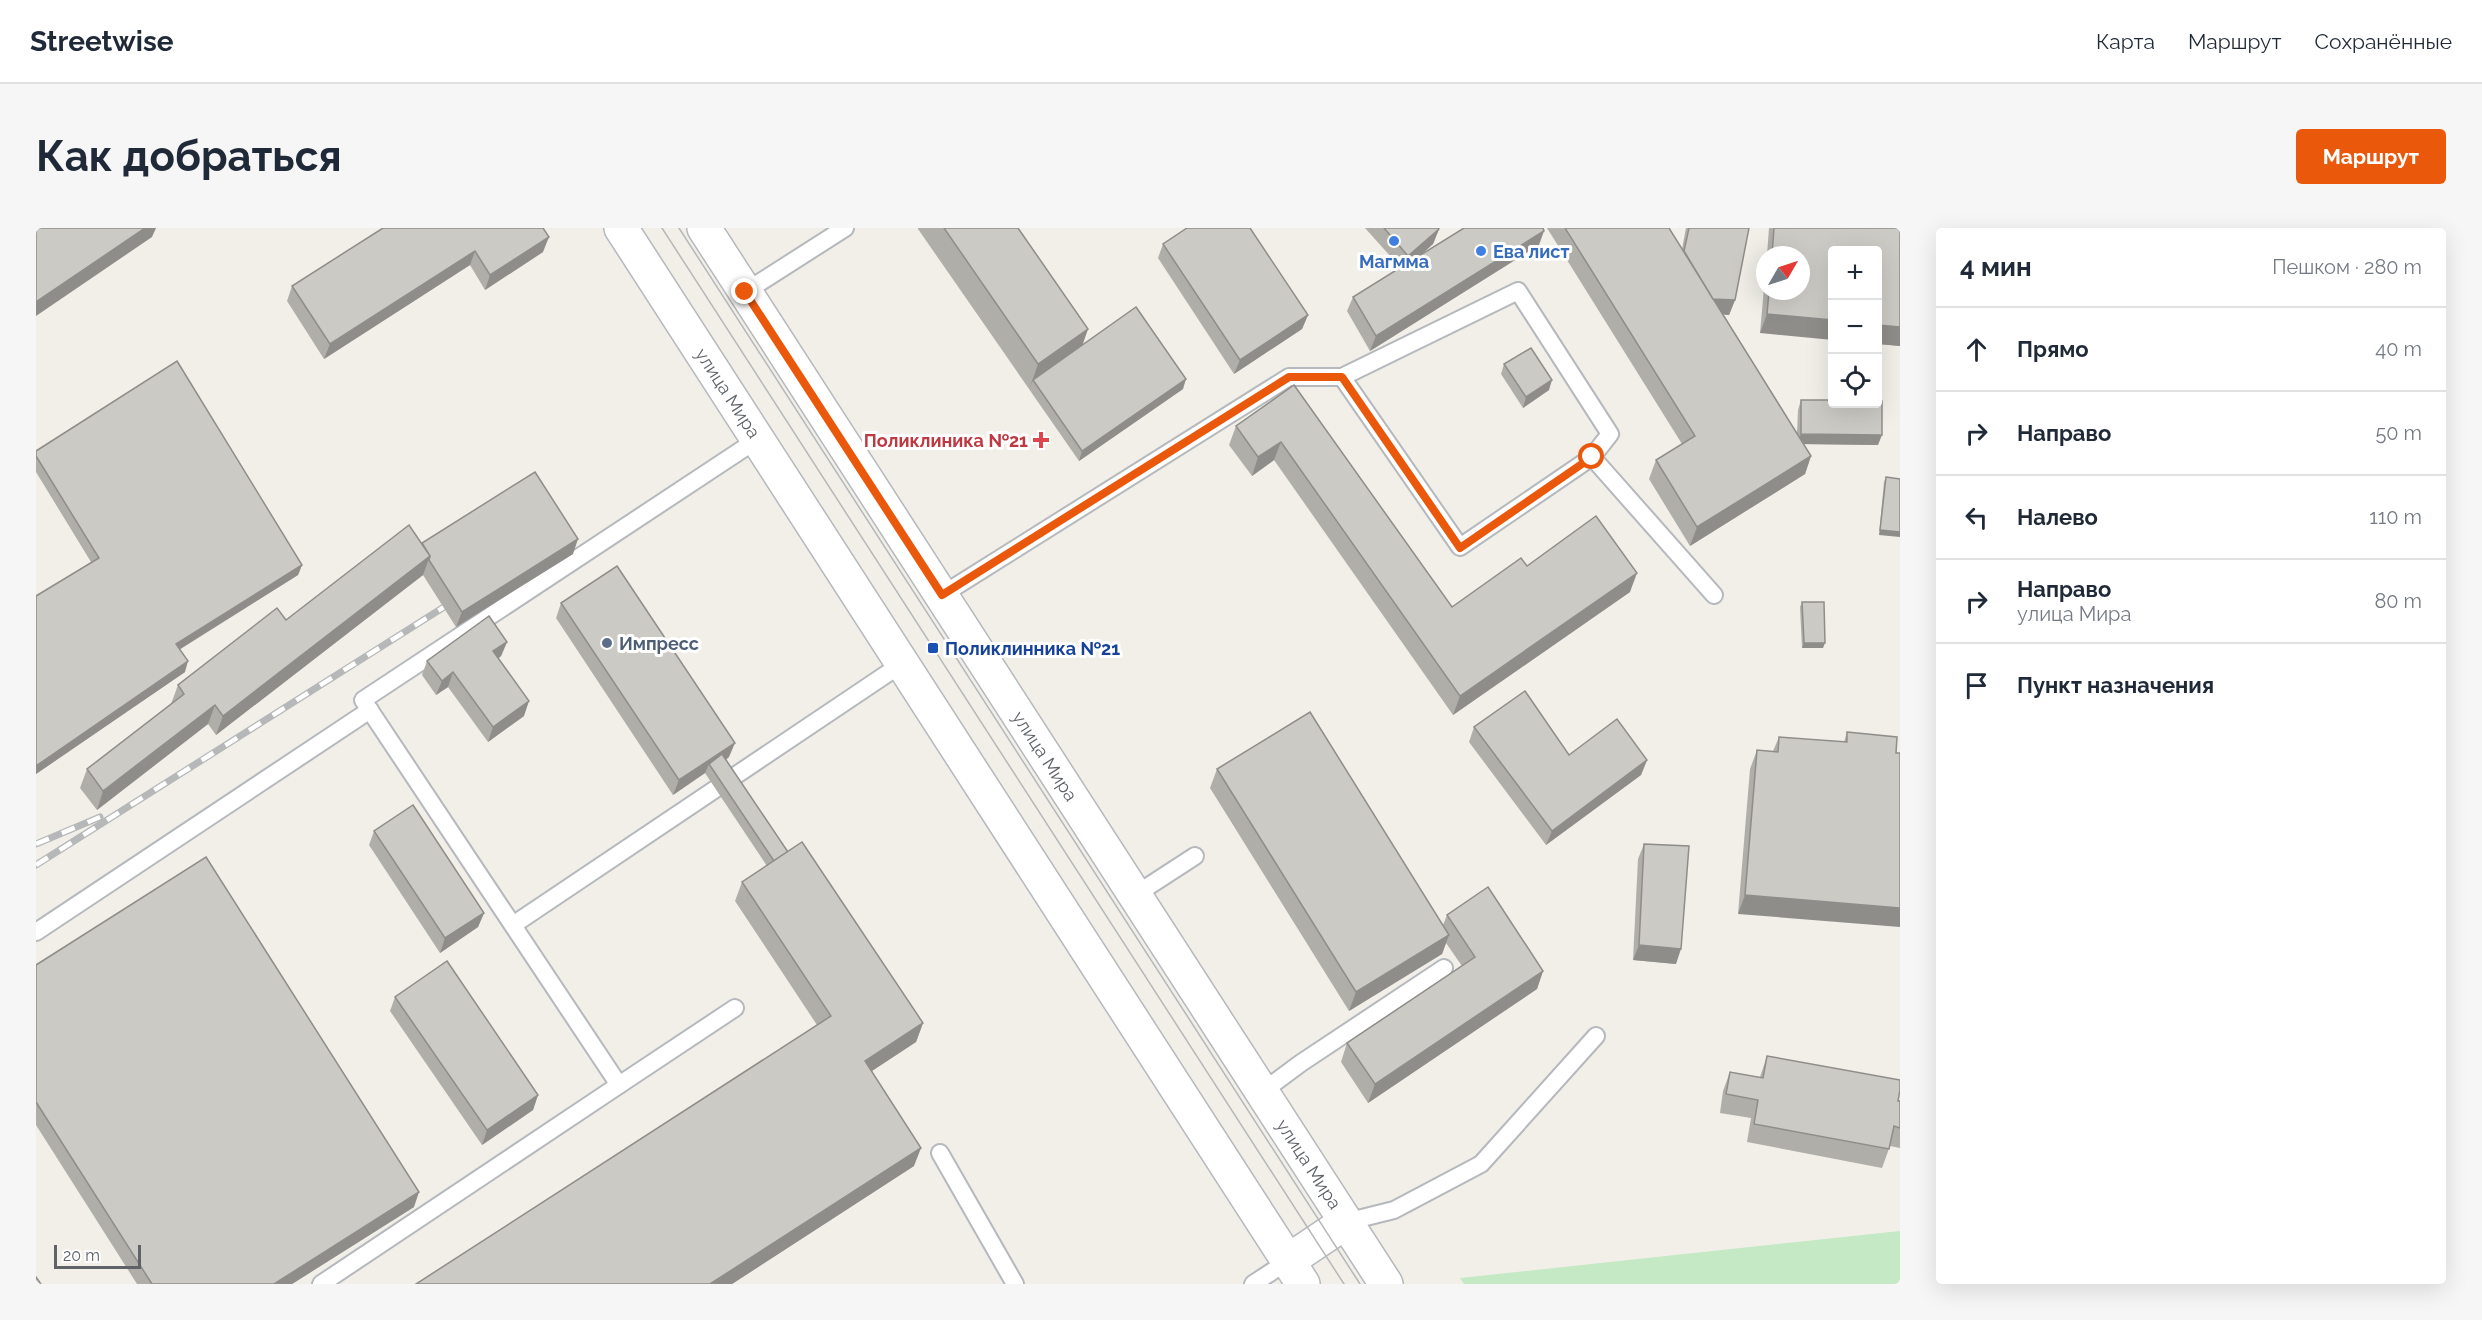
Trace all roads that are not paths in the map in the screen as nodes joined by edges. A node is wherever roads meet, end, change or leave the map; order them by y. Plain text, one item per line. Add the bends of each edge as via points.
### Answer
1 (621, 228) edge
2 (704, 228) edge
3 (845, 228) edge
4 (745, 292) junction
5 (1342, 377) junction
6 (758, 439) junction
7 (1592, 457) junction
8 (942, 595) junction
9 (1714, 595) dead end
10 (903, 663) junction
11 (370, 710) junction
12 (1196, 856) dead end
13 (1135, 895) junction
14 (513, 926) junction
15 (36, 932) edge
16 (1444, 968) dead end
17 (735, 1008) dead end
18 (1596, 1036) dead end
19 (619, 1085) junction
20 (1262, 1092) junction
21 (940, 1153) dead end
22 (1346, 1222) junction
23 (1295, 1272) edge
24 (321, 1284) edge
25 (1015, 1284) edge
26 (1254, 1284) edge
27 (1386, 1284) edge

1 - 6 street, улица Мира
2 - 4 street, улица Мира
3 - 4 lane
4 - 8 street, улица Мира
5 - 7 lane via 1460,548
5 - 7 lane via 1518,291 1610,434
5 - 8 lane via 1289,377
6 - 10 street, улица Мира
6 - 11 lane via 363,700
7 - 9 lane
8 - 13 street, улица Мира
10 - 14 lane
10 - 23 street, улица Мира
11 - 14 lane
11 - 15 lane
12 - 13 lane
13 - 20 street, улица Мира
14 - 19 lane
16 - 20 lane
17 - 19 lane
18 - 22 lane via 1482,1164 1394,1210
19 - 24 lane
20 - 22 street, улица Мира
21 - 25 lane
22 - 23 street
22 - 27 street, улица Мира
23 - 26 lane

